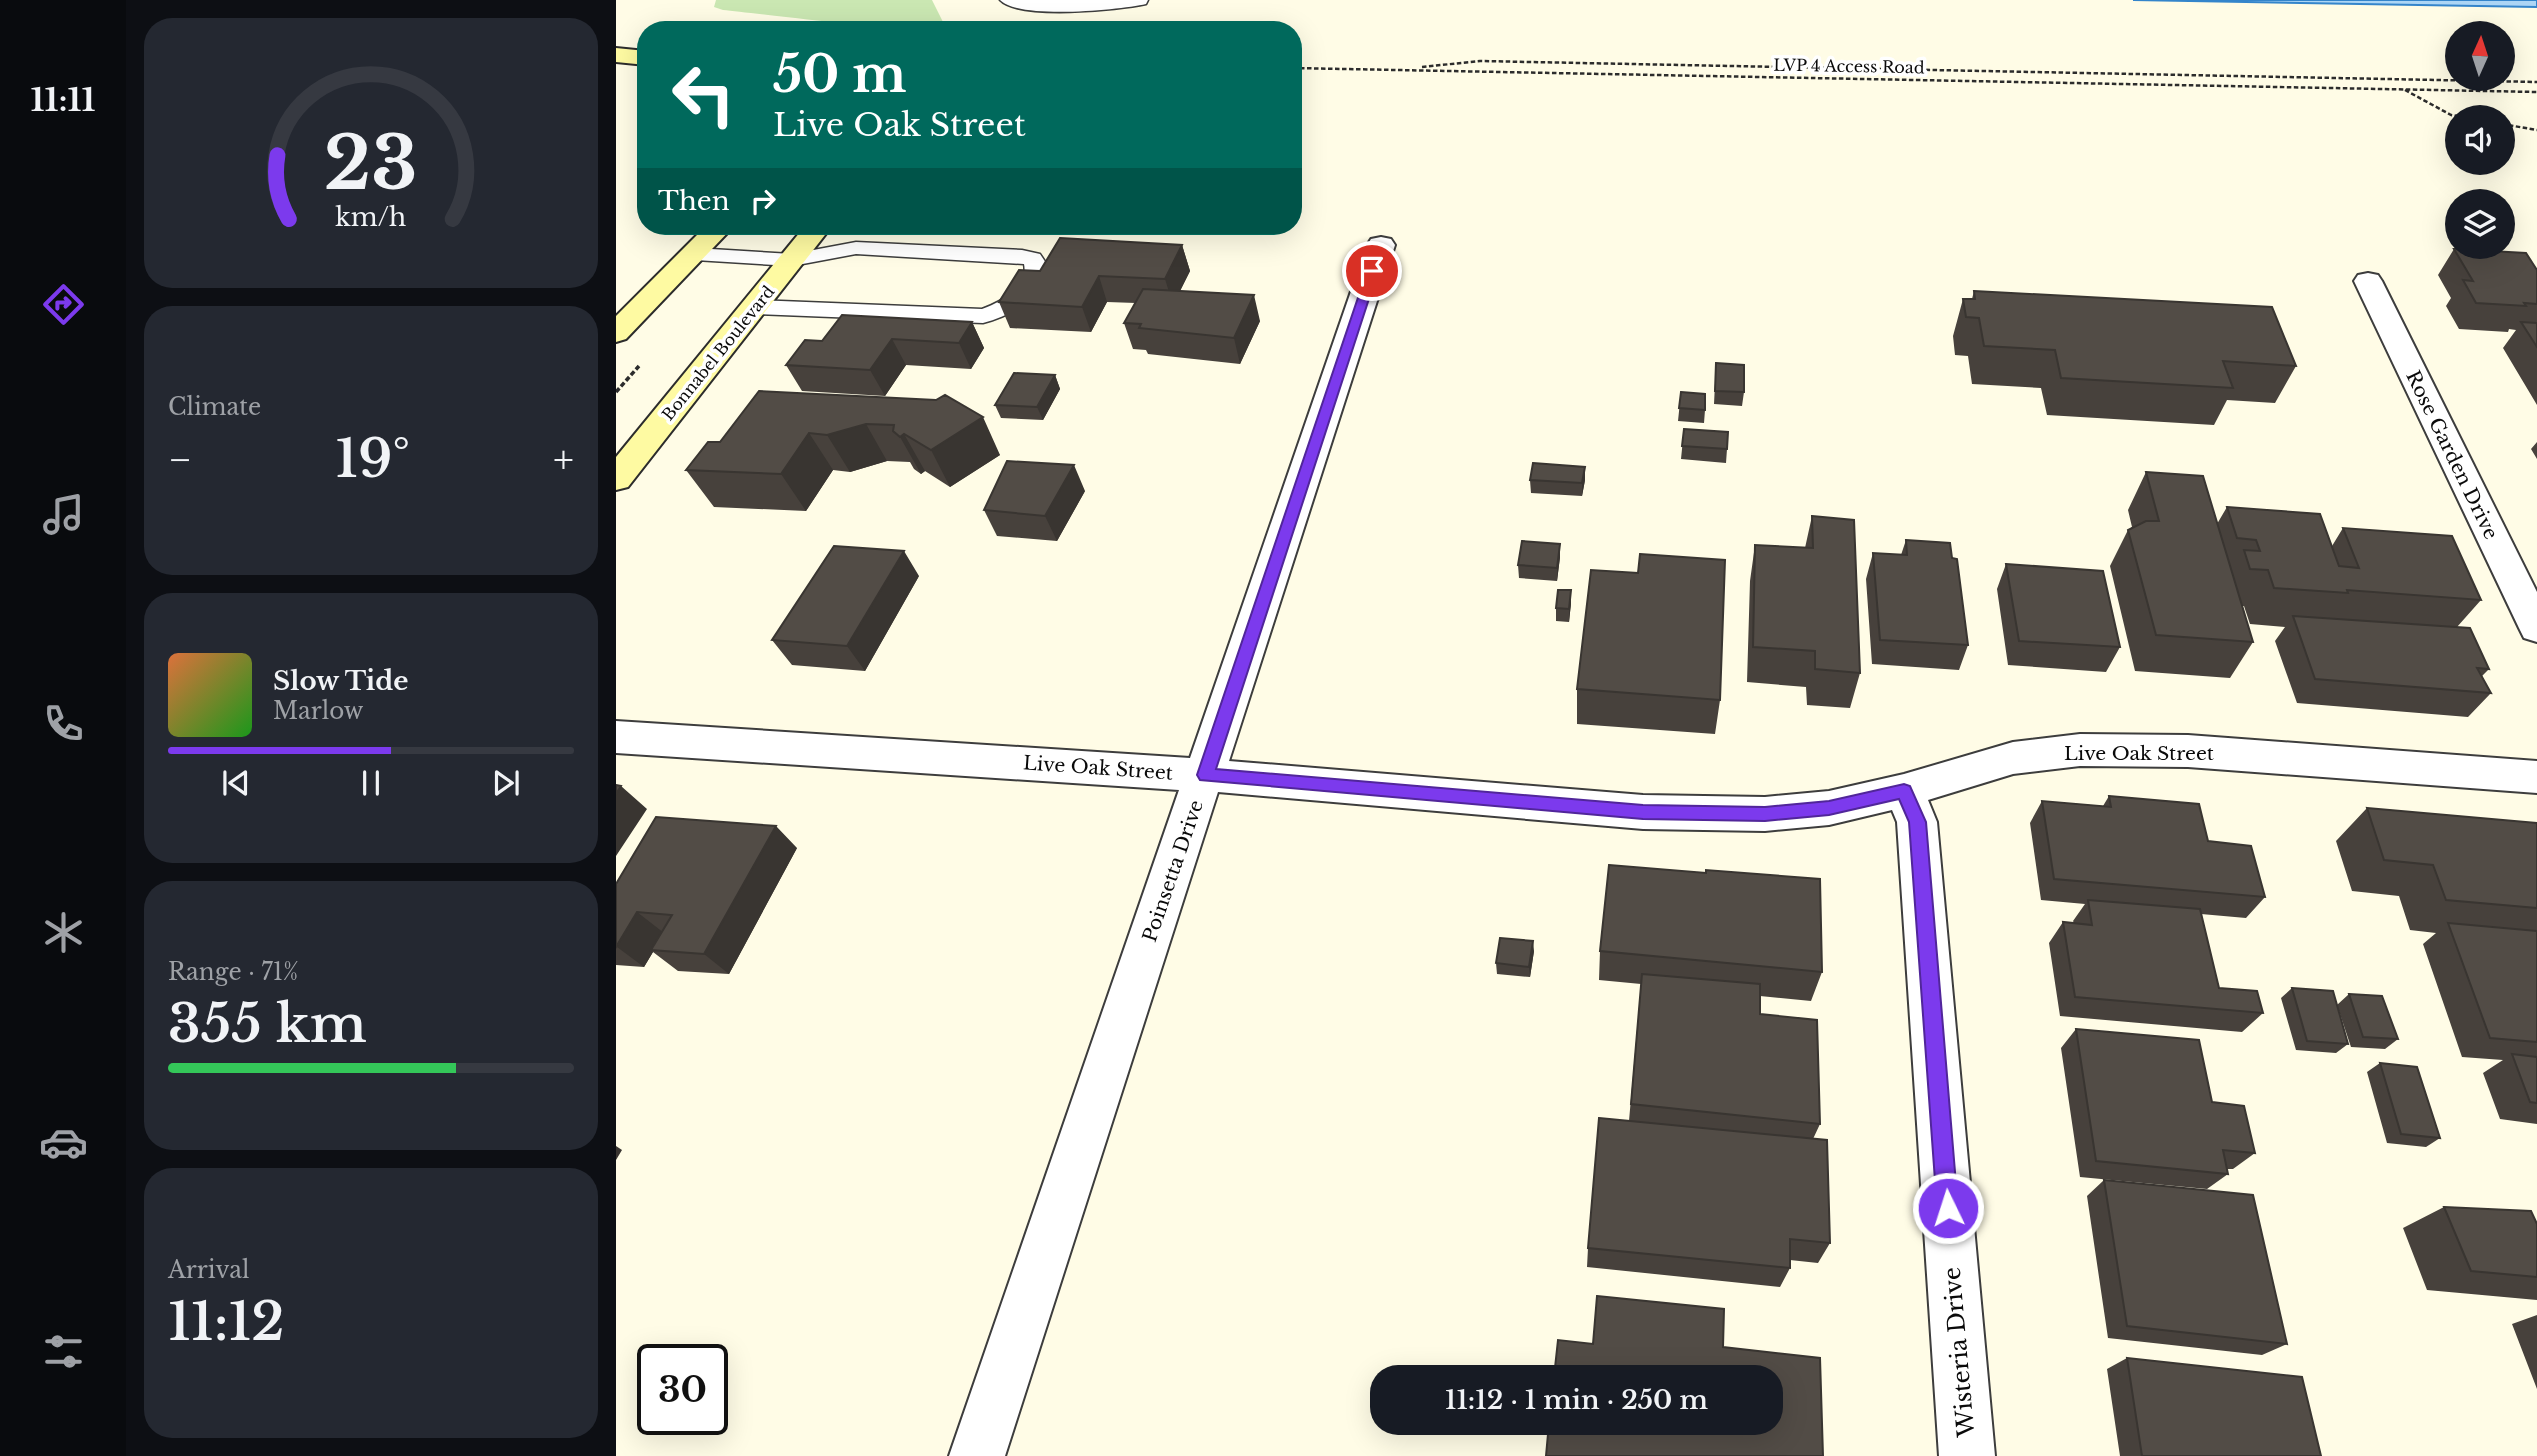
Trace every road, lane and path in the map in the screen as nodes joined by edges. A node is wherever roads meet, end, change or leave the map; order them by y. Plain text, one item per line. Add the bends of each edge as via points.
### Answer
1 (1008, 0) edge
2 (1140, 0) edge
3 (616, 49) edge
4 (637, 49) edge
5 (616, 55) edge
6 (637, 57) edge
7 (1302, 68) edge
8 (1402, 70) junction
9 (2138, 74) junction
10 (2537, 82) edge
11 (2145, 84) junction
12 (2404, 89) junction
13 (2537, 92) edge
14 (2445, 112) edge
15 (2515, 126) edge
16 (2537, 130) edge
17 (713, 235) edge
18 (812, 235) edge
19 (1381, 245) dead end
20 (695, 254) junction
21 (792, 260) junction
22 (2368, 281) dead end
23 (754, 307) junction
24 (616, 333) edge
25 (616, 479) edge
26 (2537, 628) edge
27 (616, 737) edge
28 (1205, 775) junction
29 (2537, 777) edge
30 (1904, 791) junction
31 (977, 1456) edge
32 (1968, 1456) edge

1 - 2 lane via 1028,4
3 - 4 street
5 - 6 street
7 - 8 path, LVP 4 Access Road
8 - 9 path via 1480,61
8 - 11 path, LVP 4 Access Road
9 - 10 path
9 - 11 path
11 - 12 path, LVP 4 Access Road
12 - 13 path, LVP 4 Access Road
12 - 14 path, LVP 4 Access Road
15 - 16 path
17 - 20 street
18 - 21 street, Bonnabel Boulevard
19 - 28 street, Poinsetta Drive
20 - 21 lane
20 - 24 street
21 - 23 street, Bonnabel Boulevard
21 - 23 lane via 839,250 894,249 1022,256 1032,258 1037,266 1018,299 983,316
22 - 26 street, Rose Garden Drive
23 - 25 street, Bonnabel Boulevard
27 - 28 street, Live Oak Street
28 - 30 street, Live Oak Street via 1643,812 1765,814 1829,808
28 - 31 street, Poinsetta Drive
29 - 30 street, Live Oak Street via 2188,751 2080,750 2014,758
30 - 32 street, Wisteria Drive via 1917,822

